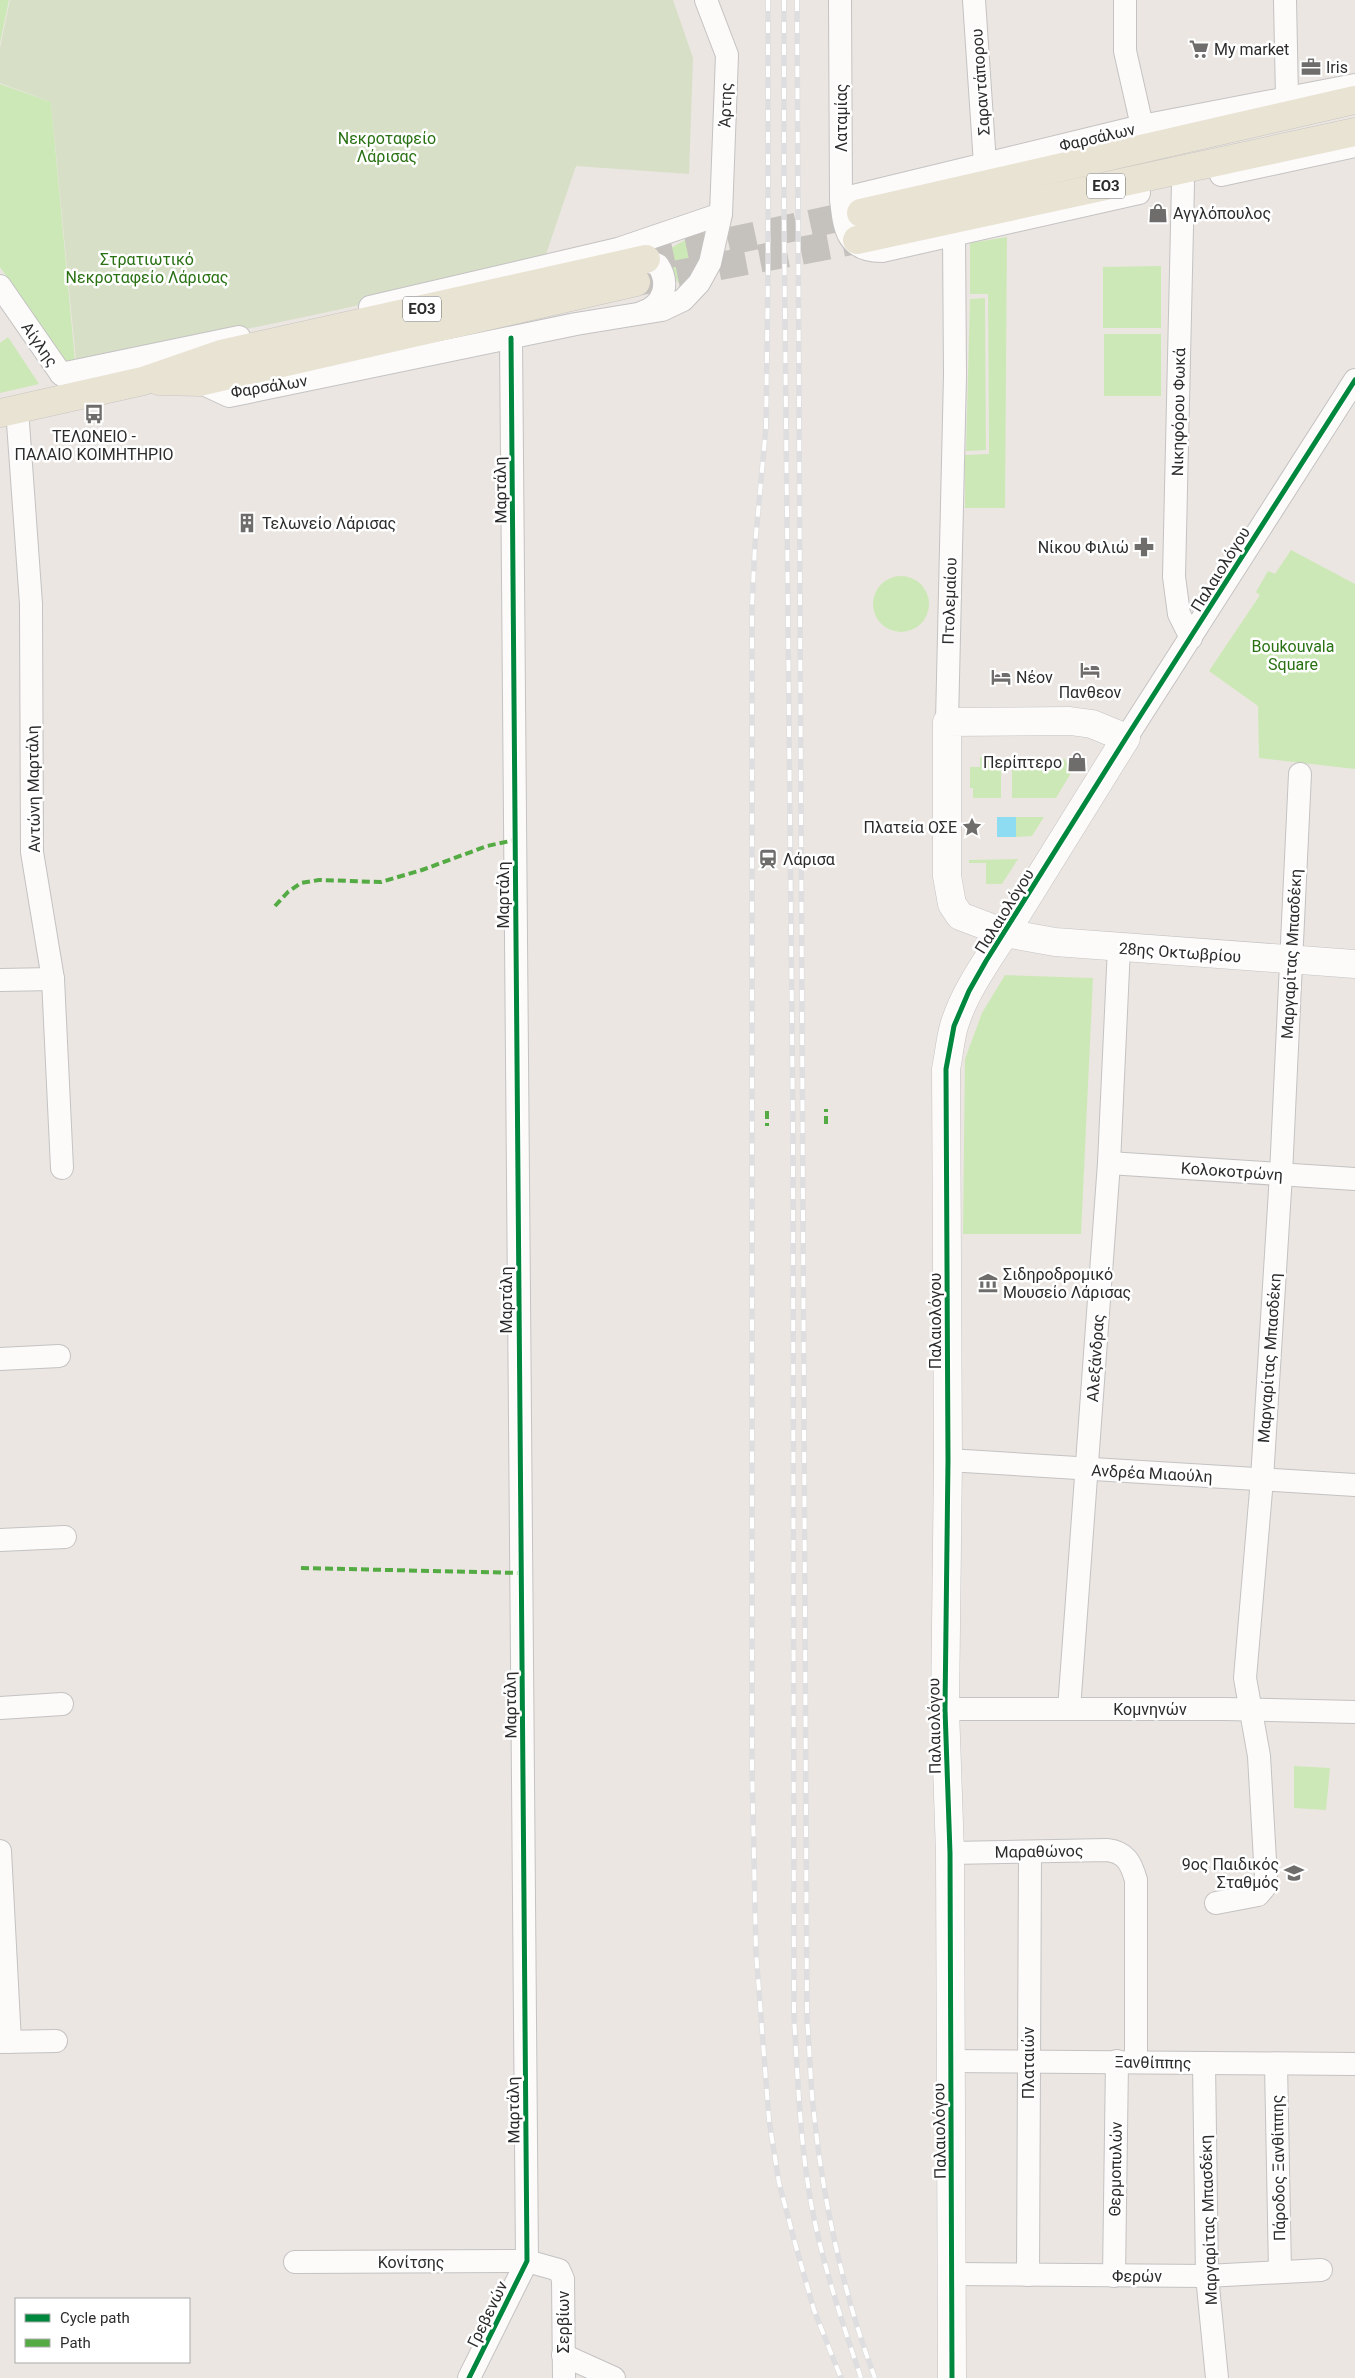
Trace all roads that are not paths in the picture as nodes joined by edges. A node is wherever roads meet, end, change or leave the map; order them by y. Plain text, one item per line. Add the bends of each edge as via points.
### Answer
1 (706, 0) edge
2 (840, 0) edge
3 (974, 0) edge
4 (1125, 0) edge
5 (1285, 0) edge
6 (1355, 85) edge
7 (1287, 98) junction
8 (1355, 100) edge
9 (1142, 126) junction
10 (1355, 132) edge
11 (1355, 146) edge
12 (985, 164) junction
13 (1183, 183) junction
14 (721, 214) junction
15 (852, 222) junction
16 (954, 234) junction
17 (618, 249) junction
18 (641, 271) tunnel mouth
19 (0, 286) edge
20 (642, 312) junction
21 (511, 338) junction
22 (199, 371) junction
23 (61, 374) junction
24 (1355, 380) edge
25 (88, 393) junction
26 (8, 411) edge
27 (1190, 638) junction
28 (947, 722) junction
29 (1126, 738) junction
30 (1300, 774) dead end
31 (1005, 934) junction
32 (1119, 947) junction
33 (1290, 959) junction
34 (1355, 964) edge
35 (53, 979) junction
36 (0, 980) edge
37 (1109, 1163) junction
38 (62, 1168) dead end
39 (1282, 1174) junction
40 (1355, 1179) edge
41 (59, 1356) dead end
42 (0, 1359) edge
43 (948, 1460) junction
44 (1087, 1469) junction
45 (1262, 1479) junction
46 (1355, 1485) edge
47 (65, 1536) dead end
48 (0, 1540) edge
49 (62, 1704) dead end
50 (0, 1708) edge
51 (945, 1708) junction
52 (1069, 1709) junction
53 (1250, 1710) junction
54 (1355, 1712) edge
55 (0, 1850) edge
56 (1030, 1852) junction
57 (950, 1853) junction
58 (1126, 1858) joint
59 (1216, 1903) dead end
60 (56, 2041) dead end
61 (5, 2042) edge
62 (1028, 2060) junction
63 (950, 2061) junction
64 (1126, 2062) junction
65 (1204, 2062) junction
66 (1276, 2064) junction
67 (1355, 2064) edge
68 (527, 2261) junction
69 (295, 2262) dead end
70 (1321, 2270) dead end
71 (1280, 2272) junction
72 (953, 2274) junction
73 (1028, 2275) junction
74 (1114, 2276) junction
75 (1207, 2276) junction
76 (563, 2355) junction
77 (469, 2378) edge
78 (564, 2378) edge
79 (614, 2378) edge
80 (952, 2378) edge
81 (1217, 2378) edge

1 - 14 street, Άρτης via 727,55
2 - 15 street, Λαταμίας
3 - 12 street, Σαραντάπορου
4 - 9 street via 1125,51
5 - 7 street
6 - 7 street, Φαρσάλων
7 - 9 street, Φαρσάλων
8 - 15 main road, Φαρσάλων / ΕΟ3
9 - 12 street, Φαρσάλων
10 - 15 main road, ΕΟ3
11 - 13 street
12 - 15 street, Φαρσάλων
13 - 16 street
13 - 27 street, Νικηφόρου Φωκά via 1174,577 1179,614
14 - 17 street
14 - 20 street, Φαρσάλων via 710,263 695,288 678,304
15 - 16 street via 863,248 882,251
16 - 28 street, Πτολεμαίου via 955,375
17 - 20 street via 651,261 662,273 664,291 661,298 655,307
17 - 23 street via 234,338
18 - 22 main road, Φαρσάλων / ΕΟ3
19 - 23 street, Αίγλης
20 - 21 street, Φαρσάλων
21 - 22 street, Φαρσάλων via 229,396
21 - 68 street, Μαρτάλη
22 - 25 main road, ΕΟ3
23 - 25 street, Αίγλης
24 - 27 street, Παλαιολόγου
25 - 26 main road, ΕΟ3
26 - 35 street, Αντώνη Μαρτάλη via 31,604 32,852
27 - 29 street, Παλαιολόγου
28 - 29 street via 1070,721 1096,725
28 - 31 street, Πτολεμαίου via 946,855 950,898 960,916
29 - 31 street, Παλαιολόγου
30 - 33 street, Μαργαρίτας Μπασδέκη
31 - 32 street, 28ης Οκτωβρίου
31 - 43 street, Παλαιολόγου via 969,991 954,1026 946,1069
32 - 33 street, 28ης Οκτωβρίου
32 - 37 street, Αλεξάνδρας
33 - 34 street, 28ης Οκτωβρίου
33 - 39 street, Μαργαρίτας Μπασδέκη
35 - 36 street
35 - 38 street, Αντώνη Μαρτάλη
37 - 39 street, Κολοκοτρώνη
37 - 44 street, Αλεξάνδρας
39 - 40 street, Κολοκοτρώνη
39 - 45 street, Μαργαρίτας Μπασδέκη
41 - 42 street
43 - 44 street, Ανδρέα Μιαούλη
43 - 51 street, Παλαιολόγου
44 - 45 street, Ανδρέα Μιαούλη
44 - 52 street, Αλεξάνδρας
45 - 46 street, Ανδρέα Μιαούλη
45 - 53 street, Μαργαρίτας Μπασδέκη via 1246,1672
47 - 48 street
49 - 50 street
51 - 52 street, Κομνηνών
51 - 57 street, Παλαιολόγου
52 - 53 street, Κομνηνών
53 - 54 street, Κομνηνών
53 - 59 street, Μαργαρίτας Μπασδέκη via 1259,1756 1266,1878 1258,1895
55 - 61 street
56 - 57 street, Μαραθώνος
56 - 58 street, Μαραθώνος via 1107,1850
56 - 62 street, Πλαταιών
57 - 63 street, Παλαιολόγου
58 - 64 street, Θερμοπυλών via 1136,1880
60 - 61 street
62 - 63 street, Ξανθίππης
62 - 64 street, Ξανθίππης
62 - 73 street, Πλαταιών
63 - 72 street, Παλαιολόγου
64 - 65 street, Ξανθίππης
64 - 74 street, Θερμοπυλών
65 - 66 street, Ξανθίππης
65 - 75 street, Μαργαρίτας Μπασδέκη
66 - 67 street, Ξανθίππης
66 - 71 street, Πάροδος Ξανθίππης
68 - 69 street, Κονίτσης
68 - 76 street, Σερβίων via 559,2270 563,2279
68 - 77 street, Γρεβενών
70 - 71 street, Φερών
71 - 75 street, Φερών
72 - 73 street, Φερών
72 - 80 street, Παλαιολόγου
73 - 74 street, Φερών
74 - 75 street, Φερών
75 - 81 street, Μαργαρίτας Μπασδέκη
76 - 78 street, Σερβίων
76 - 79 street

